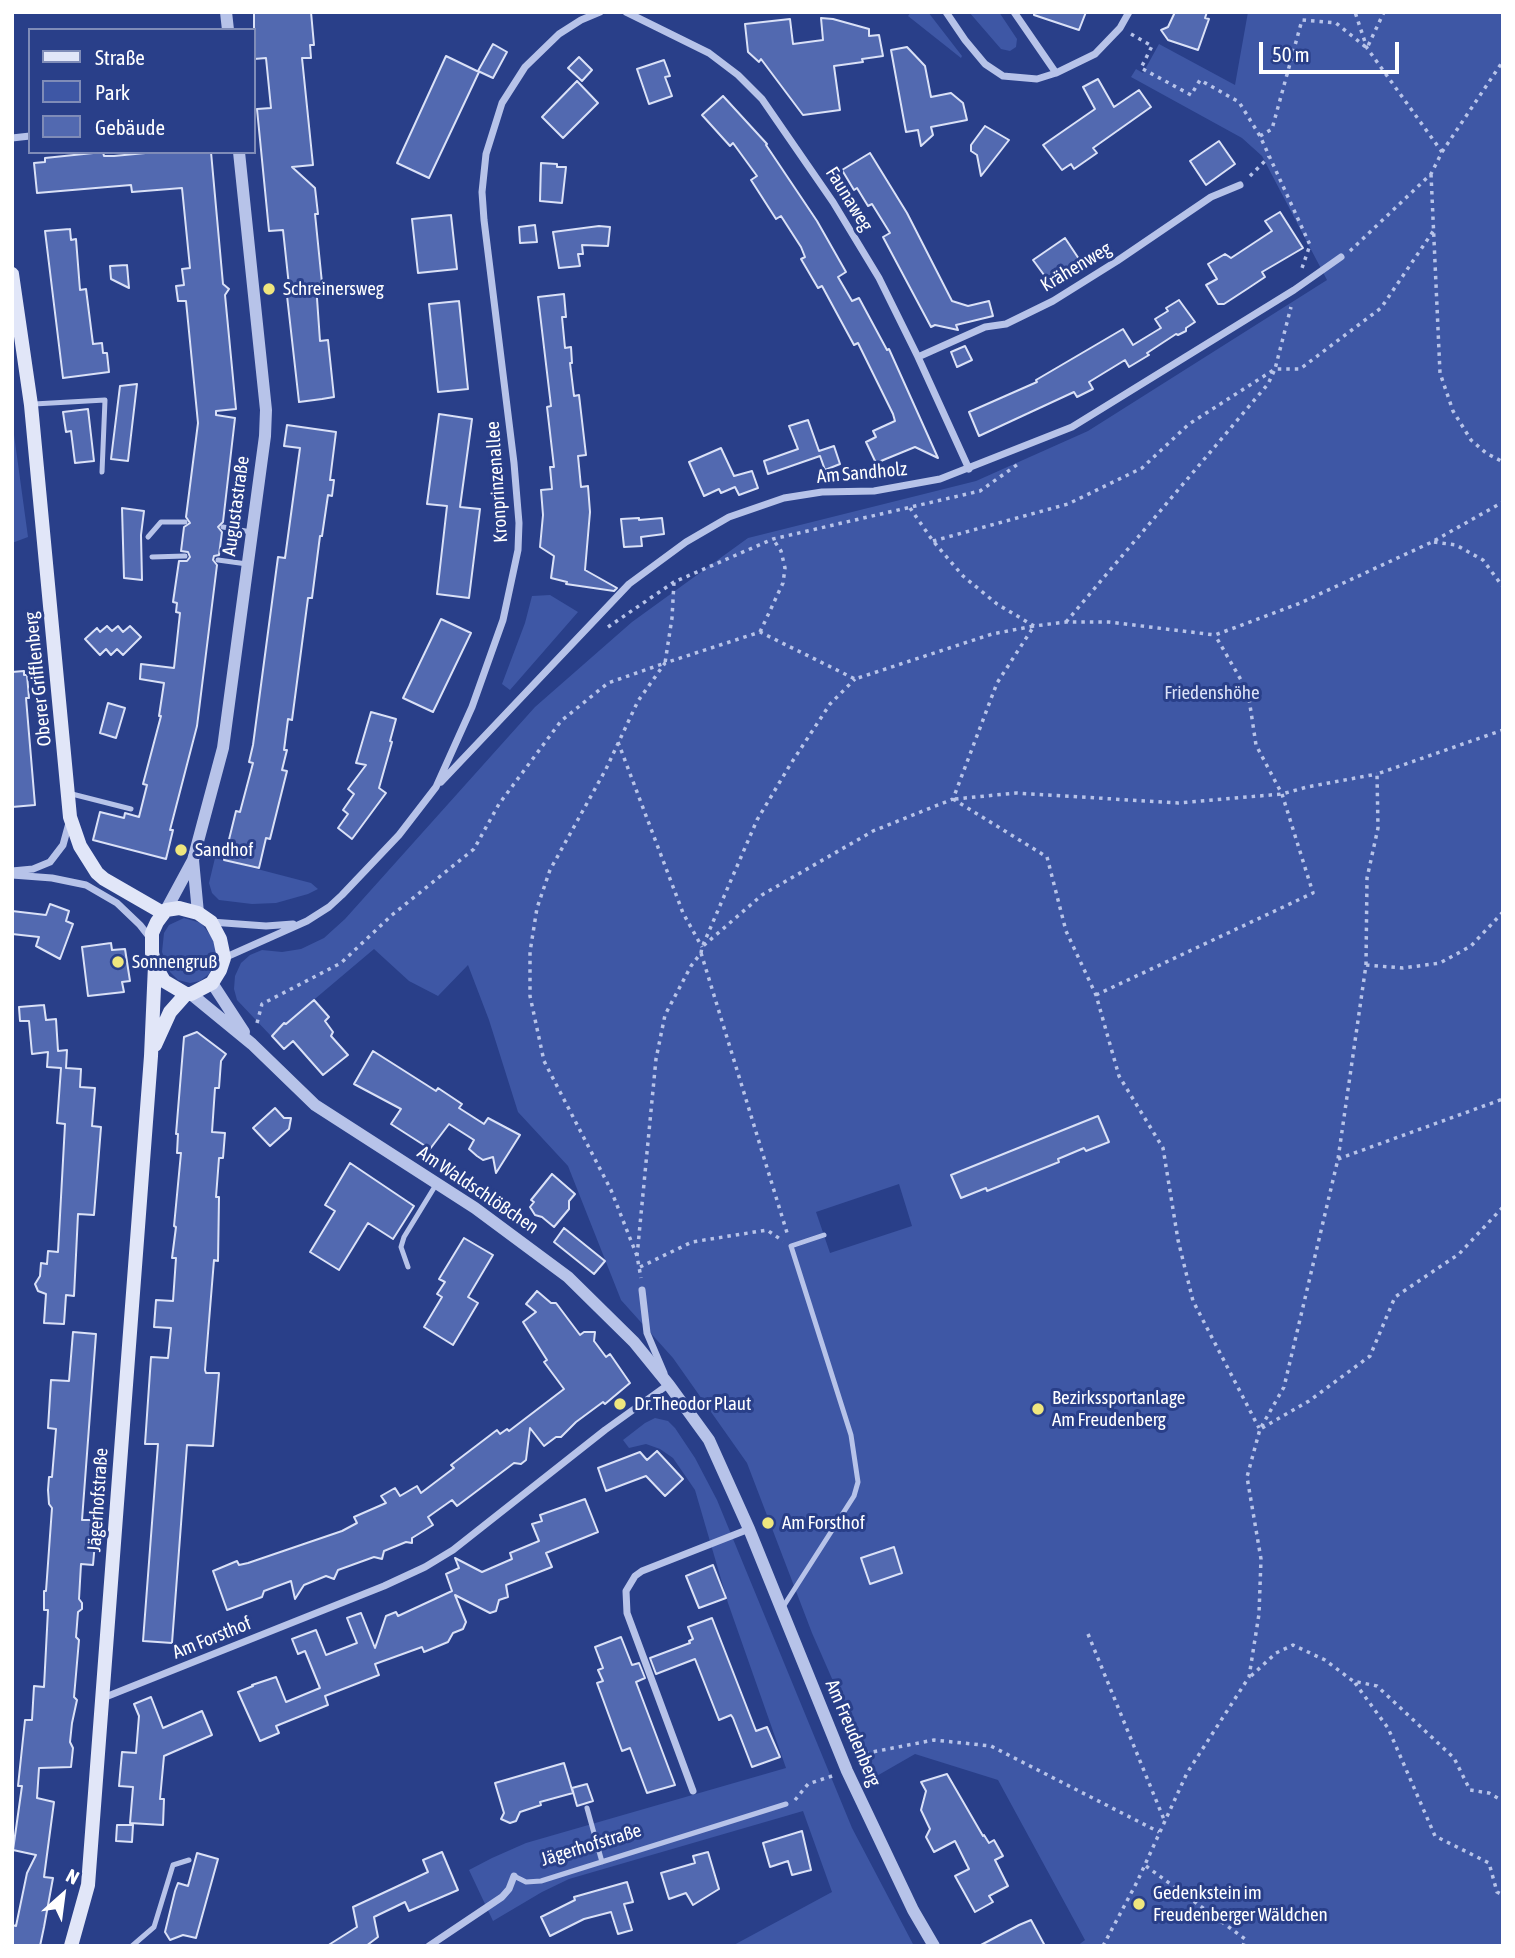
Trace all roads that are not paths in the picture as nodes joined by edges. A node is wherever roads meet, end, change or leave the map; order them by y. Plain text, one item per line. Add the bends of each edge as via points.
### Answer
1 (600, 12) edge
2 (625, 12) edge
3 (946, 12) edge
4 (1014, 12) edge
5 (1129, 12) edge
6 (1056, 73) junction
7 (239, 154) edge
8 (1240, 185) road end
9 (1341, 257) road end
10 (12, 274) edge
11 (918, 357) junction
12 (30, 405) junction
13 (969, 469) junction
14 (102, 472) dead end
15 (185, 522) dead end
16 (223, 527) dead end
17 (251, 532) junction
18 (148, 537) dead end
19 (185, 556) dead end
20 (152, 558) dead end
21 (218, 560) dead end
22 (247, 564) junction
23 (436, 786) junction
24 (68, 793) junction
25 (131, 810) dead end
26 (71, 817) junction
27 (193, 860) junction
28 (12, 873) edge
29 (165, 911) junction
30 (198, 913) junction
31 (211, 922) junction
32 (297, 924) junction
33 (152, 941) junction
34 (224, 958) junction
35 (155, 965) junction
36 (212, 984) junction
37 (189, 994) junction
38 (252, 1044) junction
39 (150, 1056) junction
40 (437, 1184) junction
41 (824, 1235) dead end
42 (408, 1267) dead end
43 (642, 1290) road end
44 (669, 1385) junction
45 (749, 1529) junction
46 (782, 1608) junction
47 (102, 1698) junction
48 (693, 1791) dead end
49 (786, 1804) road end
50 (587, 1808) dead end
51 (189, 1860) dead end
52 (602, 1861) junction
53 (513, 1876) joint
54 (71, 1946) edge
55 (132, 1946) edge
56 (429, 1946) edge
57 (934, 1946) edge

1 - 23 street, Kronprinzenallee via 559,34 525,67 502,103 486,154 484,220 518,499 518,550 503,620 472,707
2 - 11 street, Faunaweg via 709,53 762,99 834,202
3 - 6 street via 985,64 1003,76 1037,79
4 - 6 street
5 - 6 street via 1095,54
7 - 17 street, Augustastraße via 265,410
8 - 11 street, Krähenweg via 1211,197 1053,301
9 - 13 street, Am Sandholz via 1072,427
10 - 12 main road, Oberer Grifflenberg
11 - 13 street, Faunaweg
12 - 14 lane via 105,400
12 - 24 main road, Oberer Grifflenberg
13 - 23 street, Am Sandholz via 900,488 783,498 729,517 686,542 629,584
15 - 18 lane via 161,522
16 - 17 lane
17 - 22 street, Augustastraße
19 - 20 lane
21 - 22 lane
22 - 27 street, Augustastraße via 223,748
23 - 32 street, Kronprinzenallee via 399,835 342,895
24 - 25 lane
24 - 26 main road, Oberer Grifflenberg
26 - 28 street via 54,859
26 - 29 main road, Oberer Grifflenberg via 97,873
27 - 29 street, Augustastraße
27 - 30 street, Augustastraße
28 - 33 street via 86,885 117,903
29 - 30 main road
29 - 33 main road via 154,927
30 - 31 main road
31 - 32 street, Kronprinzenallee
31 - 34 main road
32 - 34 street, Kronprinzenallee
33 - 35 main road
34 - 36 main road
35 - 37 main road via 164,981
35 - 39 main road, Jägerhofstraße
36 - 37 main road
36 - 38 street, Am Waldschlößchen
37 - 38 street, Am Waldschlößchen
37 - 39 main road, Jägerhofstraße via 165,1021
38 - 40 street, Am Waldschlößchen via 316,1105
39 - 47 main road, Jägerhofstraße
40 - 42 lane via 404,1237 401,1247
40 - 44 street, Am Waldschlößchen via 568,1277 634,1342
41 - 46 lane via 791,1245 851,1435 858,1482 854,1496
43 - 44 street via 647,1333
44 - 45 street, Am Freudenberg via 709,1440
44 - 47 street, Am Forsthof via 425,1567
45 - 46 street, Am Freudenberg
45 - 48 street via 642,1571 626,1591 626,1614
46 - 57 street, Am Freudenberg via 846,1771
47 - 54 main road, Jägerhofstraße via 88,1885
49 - 52 lane, Jägerhofstraße
50 - 52 lane
51 - 55 lane via 173,1866 154,1927
52 - 53 lane, Jägerhofstraße via 541,1881 526,1882
53 - 56 street, Jägerhofstraße via 502,1897

